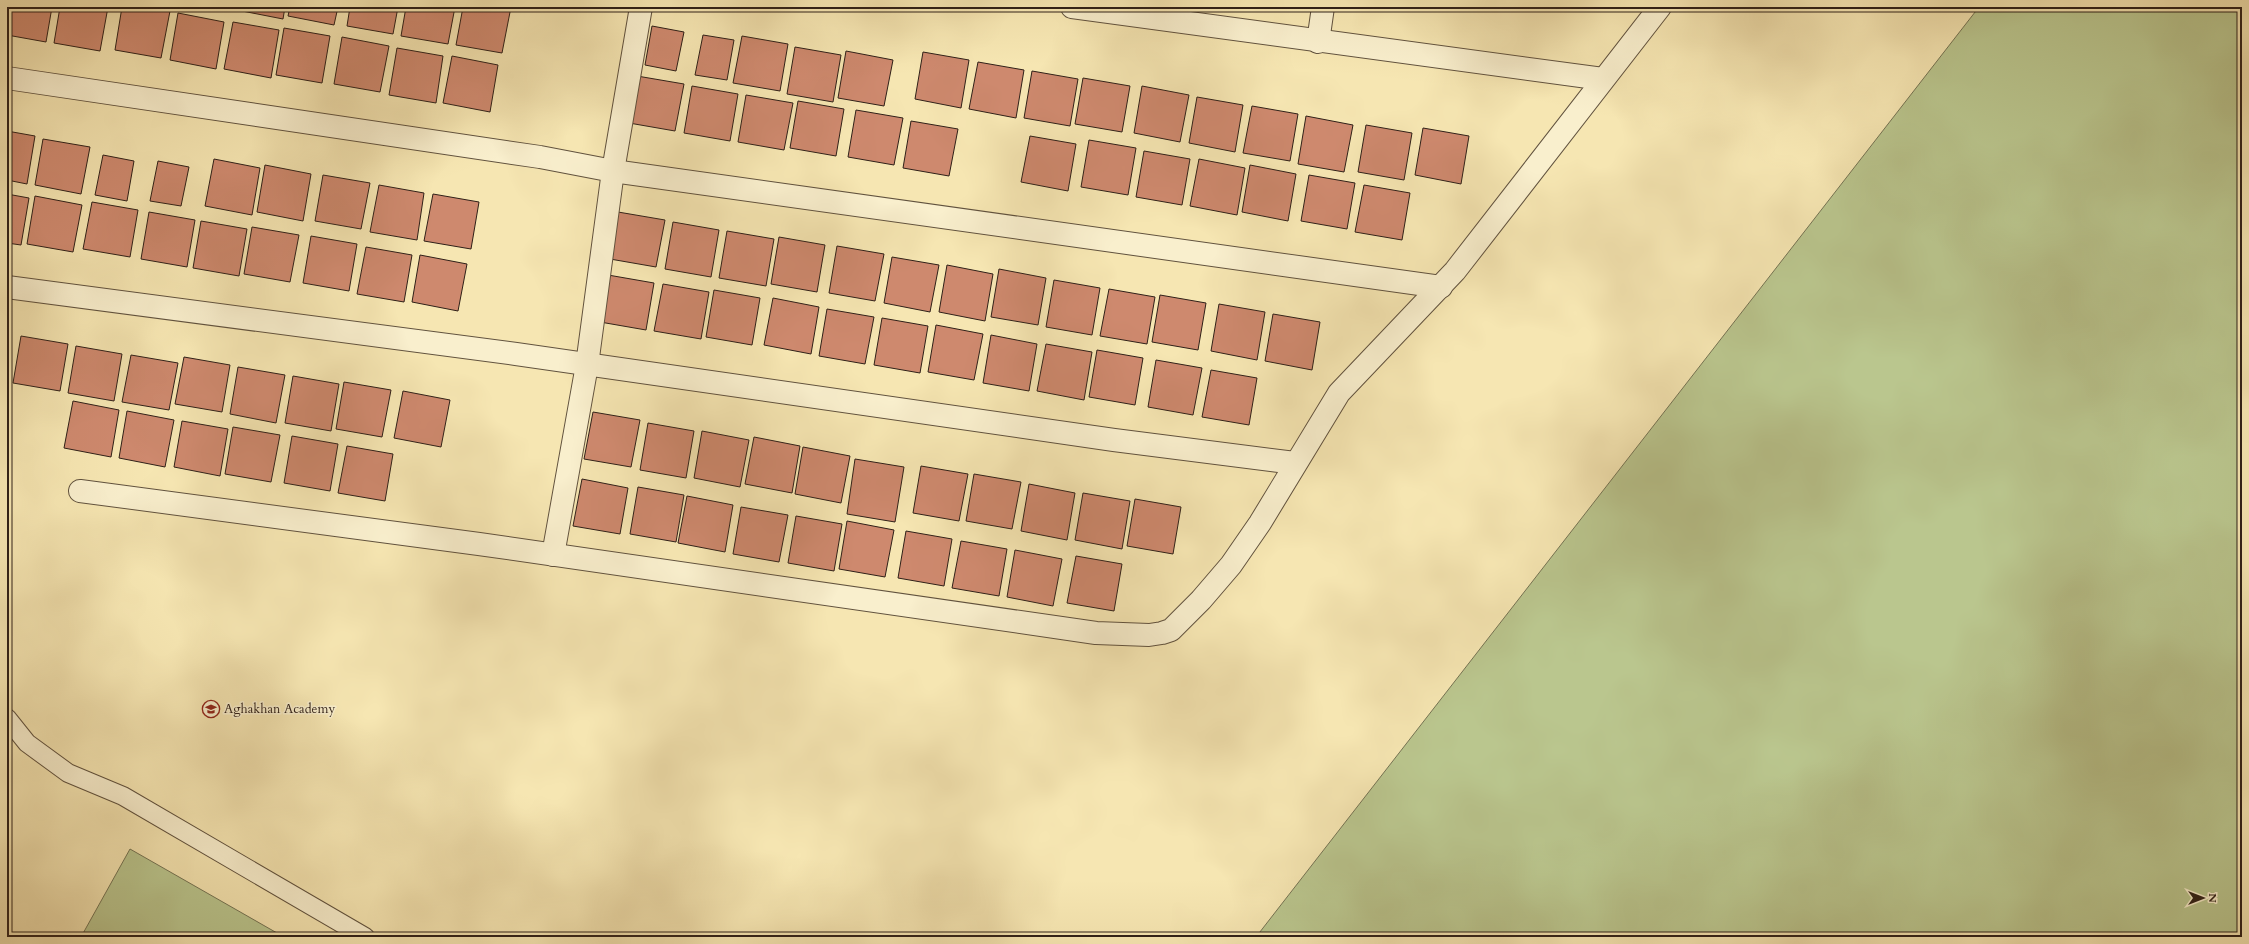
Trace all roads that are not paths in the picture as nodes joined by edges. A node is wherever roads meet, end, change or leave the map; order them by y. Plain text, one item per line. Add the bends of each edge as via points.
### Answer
1 (641, 7) edge
2 (1072, 7) edge
3 (1323, 7) edge
4 (1660, 7) edge
5 (1318, 42) junction
6 (7, 78) edge
7 (1603, 79) junction
8 (613, 171) junction
9 (7, 287) edge
10 (1441, 287) junction
11 (587, 365) junction
12 (1295, 463) junction
13 (80, 492) dead end
14 (553, 555) junction
15 (7, 718) edge
16 (365, 937) edge

1 - 8 street
2 - 5 street
3 - 5 street
4 - 7 street
5 - 7 street
6 - 8 street via 540,157
7 - 10 street via 1541,162
8 - 10 street
8 - 11 street
9 - 11 street
10 - 12 street via 1339,392
11 - 12 street
11 - 14 street
12 - 14 street via 1232,565 1171,630 1149,635 1096,633
13 - 14 street
15 - 16 lane via 27,743 68,773 123,796

